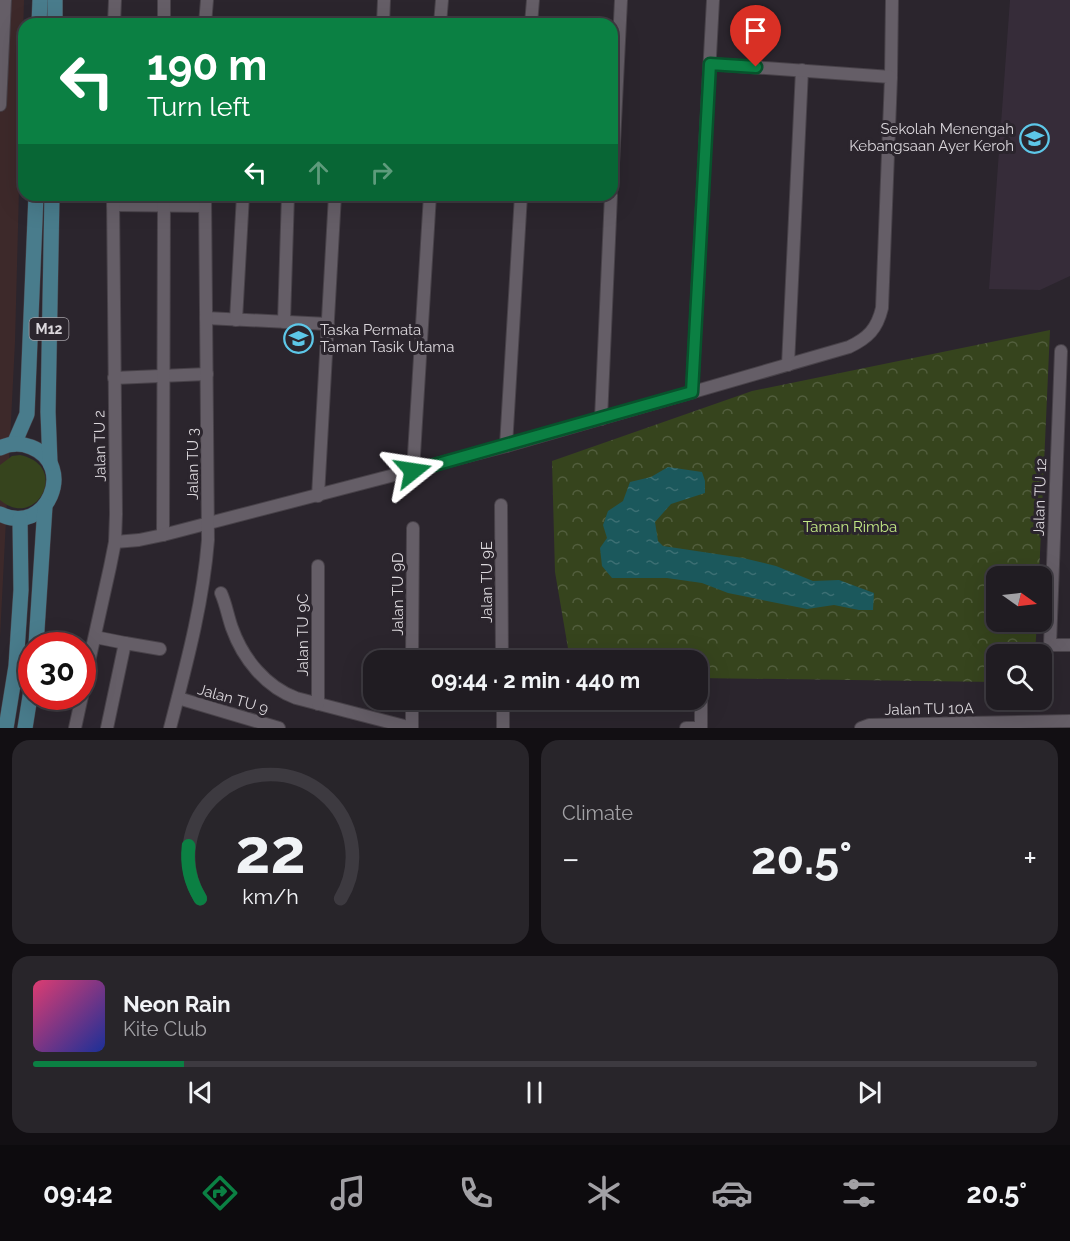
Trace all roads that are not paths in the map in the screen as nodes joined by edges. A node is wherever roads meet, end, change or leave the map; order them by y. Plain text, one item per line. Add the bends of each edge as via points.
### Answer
1 (4, 0) edge
2 (40, 0) edge
3 (55, 0) edge
4 (115, 0) edge
5 (164, 0) edge
6 (207, 0) edge
7 (384, 0) edge
8 (442, 0) edge
9 (533, 0) edge
10 (621, 0) edge
11 (713, 0) edge
12 (892, 0) edge
13 (39, 18) edge
14 (55, 18) edge
15 (114, 18) edge
16 (164, 18) edge
17 (206, 18) edge
18 (383, 18) edge
19 (440, 18) edge
20 (532, 18) edge
21 (2, 45) edge
22 (618, 61) edge
23 (710, 64) junction
24 (802, 70) junction
25 (891, 77) junction
26 (0, 105) edge
27 (36, 201) edge
28 (52, 201) edge
29 (113, 201) edge
30 (164, 201) edge
31 (205, 201) edge
32 (243, 201) edge
33 (288, 201) edge
34 (336, 201) edge
35 (430, 201) edge
36 (521, 201) edge
37 (612, 201) edge
38 (206, 318) junction
39 (236, 320) junction
40 (284, 322) junction
41 (328, 324) junction
42 (1061, 351) dead end
43 (788, 364) junction
44 (207, 374) junction
45 (164, 376) junction
46 (114, 378) junction
47 (692, 392) junction
48 (601, 419) junction
49 (7, 446) edge
50 (506, 446) junction
51 (50, 463) junction
52 (413, 471) junction
53 (318, 496) junction
54 (501, 505) dead end
55 (45, 506) junction
56 (0, 514) edge
57 (20, 519) junction
58 (208, 523) junction
59 (413, 528) dead end
60 (163, 535) junction
61 (115, 542) junction
62 (318, 566) dead end
63 (221, 593) dead end
64 (37, 632) edge
65 (96, 632) edge
66 (96, 637) edge
67 (124, 643) junction
68 (1070, 645) edge
69 (160, 650) dead end
70 (412, 650) edge
71 (502, 650) edge
72 (178, 698) junction
73 (318, 704) junction
74 (28, 710) edge
75 (79, 710) edge
76 (412, 710) edge
77 (503, 710) edge
78 (701, 710) edge
79 (1070, 721) edge
80 (254, 724) edge
81 (1042, 725) edge
82 (945, 726) edge
83 (6, 728) edge
84 (25, 728) edge
85 (76, 728) edge
86 (107, 728) edge
87 (170, 728) edge
88 (279, 728) edge
89 (412, 728) edge
90 (503, 728) edge
91 (686, 728) edge
92 (701, 728) edge
93 (861, 728) edge

1 - 21 street
2 - 13 main road
3 - 14 main road
4 - 15 street
5 - 16 street
6 - 17 street
7 - 18 street
8 - 19 street
9 - 20 street
10 - 22 street
11 - 23 street
12 - 25 street
21 - 26 street
23 - 24 street
23 - 47 street
24 - 25 street
24 - 43 street
25 - 43 street via 882,308 878,322 861,341
27 - 49 main road, M12 via 27,414
28 - 51 main road, M12
29 - 46 street, Jalan TU 2
30 - 45 street
31 - 38 street, Jalan TU 3
32 - 39 street
33 - 40 street
34 - 41 street
35 - 52 street
36 - 50 street
37 - 48 street
38 - 39 street
38 - 44 street, Jalan TU 3
39 - 40 street
40 - 41 street
41 - 53 street
42 - 68 street, Jalan TU 12 via 1050,645
43 - 47 street
44 - 45 street
44 - 58 street, Jalan TU 3
45 - 46 street
45 - 60 street
46 - 61 street, Jalan TU 2
47 - 48 street
48 - 50 street
49 - 51 main road, M12 via 25,444 44,454
50 - 52 street
51 - 55 main road, M12 via 54,485
52 - 53 street
53 - 58 street
54 - 71 street, Jalan TU 9E
55 - 57 main road
55 - 64 main road, M12
56 - 57 main road
57 - 83 main road via 16,666
58 - 60 street
58 - 72 street, Jalan TU 3 via 206,562
59 - 70 street, Jalan TU 9D
60 - 61 street
61 - 65 street, Jalan TU 2
62 - 73 street, Jalan TU 9C
63 - 73 street via 238,644 257,670 282,693
66 - 67 street
67 - 69 street
67 - 86 street
72 - 80 street, Jalan TU 9
72 - 87 street, Jalan TU 3
73 - 89 street
74 - 84 main road
75 - 85 street, Jalan TU 2
76 - 89 street
77 - 90 street
78 - 92 street
79 - 81 street, Jalan TU 10A
80 - 88 street, Jalan TU 9
81 - 82 street, Jalan TU 10A
82 - 93 street, Jalan TU 10A
91 - 92 street

